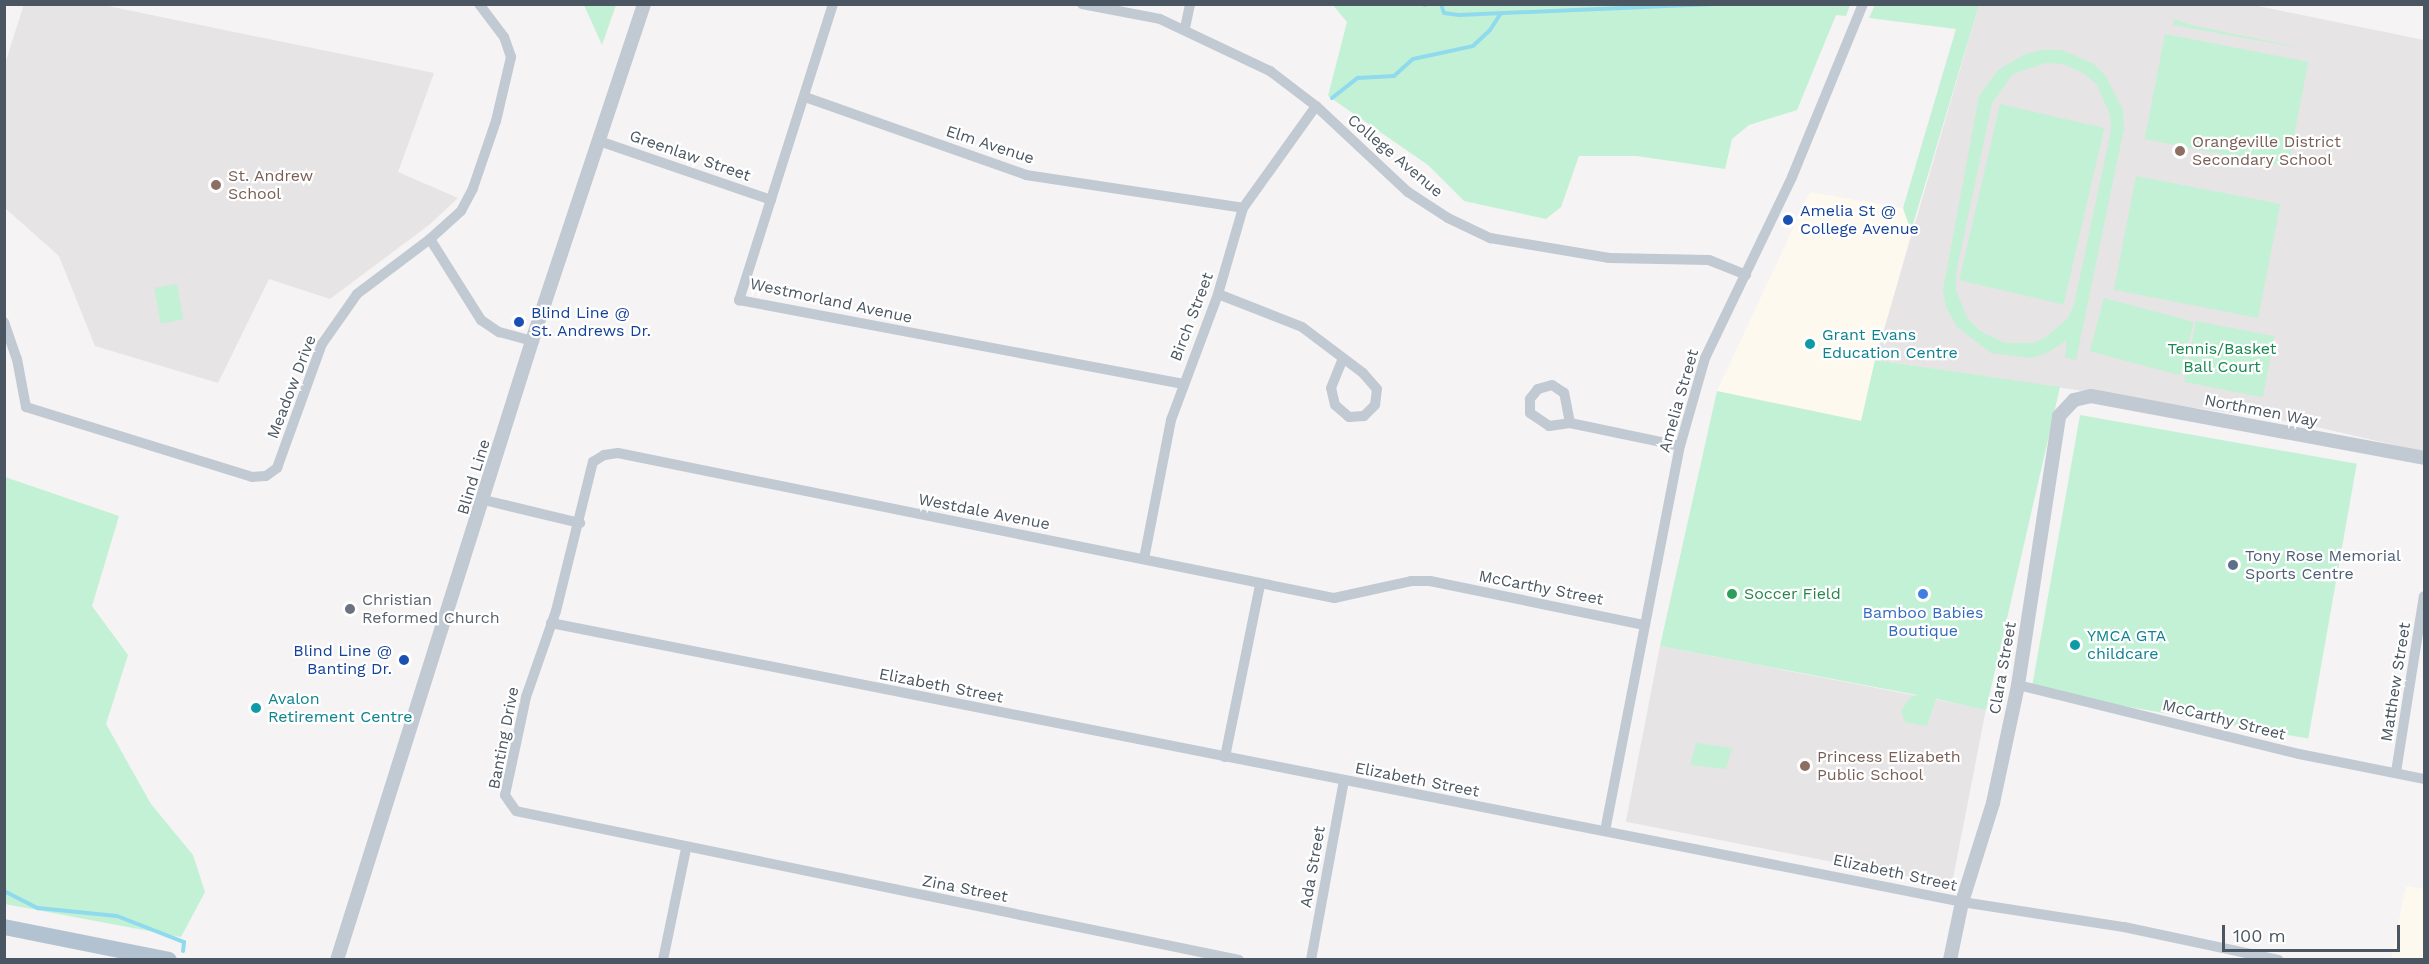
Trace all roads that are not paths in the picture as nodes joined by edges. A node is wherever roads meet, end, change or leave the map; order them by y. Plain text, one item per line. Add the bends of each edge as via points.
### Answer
1 (479, 4) edge
2 (644, 4) edge
3 (833, 4) edge
4 (1082, 4) edge
5 (1190, 4) edge
6 (1863, 4) edge
7 (1185, 28) junction
8 (805, 97) junction
9 (1316, 106) junction
10 (599, 141) junction
11 (771, 200) junction
12 (1244, 208) junction
13 (430, 239) junction
14 (1746, 274) junction
15 (1218, 294) junction
16 (4, 322) edge
17 (532, 341) junction
18 (1342, 361) junction
19 (1182, 384) junction
20 (2091, 396) joint
21 (1570, 423) junction
22 (1680, 446) junction
23 (2424, 459) edge
24 (484, 500) junction
25 (580, 523) junction
26 (1144, 559) junction
27 (1430, 580) joint
28 (1260, 585) junction
29 (2424, 596) edge
30 (551, 623) junction
31 (1645, 625) junction
32 (2018, 686) junction
33 (1225, 757) junction
34 (2396, 772) junction
35 (2424, 779) edge
36 (1344, 781) junction
37 (1605, 831) junction
38 (686, 849) junction
39 (1962, 902) junction
40 (4, 927) edge
41 (2245, 956) edge
42 (169, 960) edge
43 (337, 960) edge
44 (663, 960) edge
45 (1239, 960) edge
46 (1311, 960) edge
47 (1950, 960) edge
48 (2279, 960) edge

1 - 13 street, Meadow Drive via 509,48 509,73 473,188 461,211
2 - 10 street, Blind Line
3 - 8 street, Westmorland Avenue
4 - 7 street, College Avenue via 1160,19
5 - 7 street
6 - 14 street, Amelia Street via 1792,177
7 - 9 street, College Avenue via 1270,70
8 - 11 street, Westmorland Avenue
8 - 12 street, Elm Avenue via 1026,175
9 - 12 street, Birch Street
9 - 14 street, College Avenue via 1408,192 1448,218 1490,238 1609,258 1709,260
10 - 11 street, Greenlaw Street
10 - 17 street, Blind Line
11 - 19 street, Westmorland Avenue via 739,300
12 - 15 street, Birch Street
13 - 16 street, Meadow Drive via 357,294 322,344 277,468 266,476 252,477 26,407 19,386 17,359
13 - 17 street via 481,320 499,332
14 - 22 street, Amelia Street via 1705,358
15 - 18 street via 1302,327
15 - 19 street, Birch Street
17 - 24 street, Blind Line
18 - 18 street via 1331,388 1335,405 1349,417 1364,416 1375,405 1377,389 1363,373
19 - 26 street, Birch Street via 1171,420
20 - 23 street, Northmen Way
20 - 32 street, Clara Street via 2074,400 2059,416
21 - 21 street via 1564,393 1552,385 1538,388 1530,399 1530,413 1549,426
21 - 22 street
22 - 31 street, Amelia Street
24 - 25 street
24 - 43 street, Blind Line
25 - 26 street, Westdale Avenue via 593,462 618,453
25 - 30 street, Banting Drive
26 - 28 street, Westdale Avenue
27 - 28 street, Westdale Avenue via 1334,598
27 - 31 street, McCarthy Street
28 - 33 street
29 - 34 street, Matthew Street
30 - 33 street, Elizabeth Street
30 - 38 street, Banting Drive via 526,697 505,795 516,811 538,818
31 - 37 street, Amelia Street
32 - 34 street, McCarthy Street via 2299,754
32 - 39 street, Clara Street via 1993,803
33 - 36 street, Elizabeth Street
34 - 35 street, McCarthy Street
36 - 37 street, Elizabeth Street
36 - 46 street, Ada Street
37 - 39 street, Elizabeth Street
38 - 44 street
38 - 45 street, Zina Street
39 - 41 street, Elizabeth Street via 2124,927
39 - 47 street, Clara Street
40 - 42 main road
41 - 48 street, Elizabeth Street

